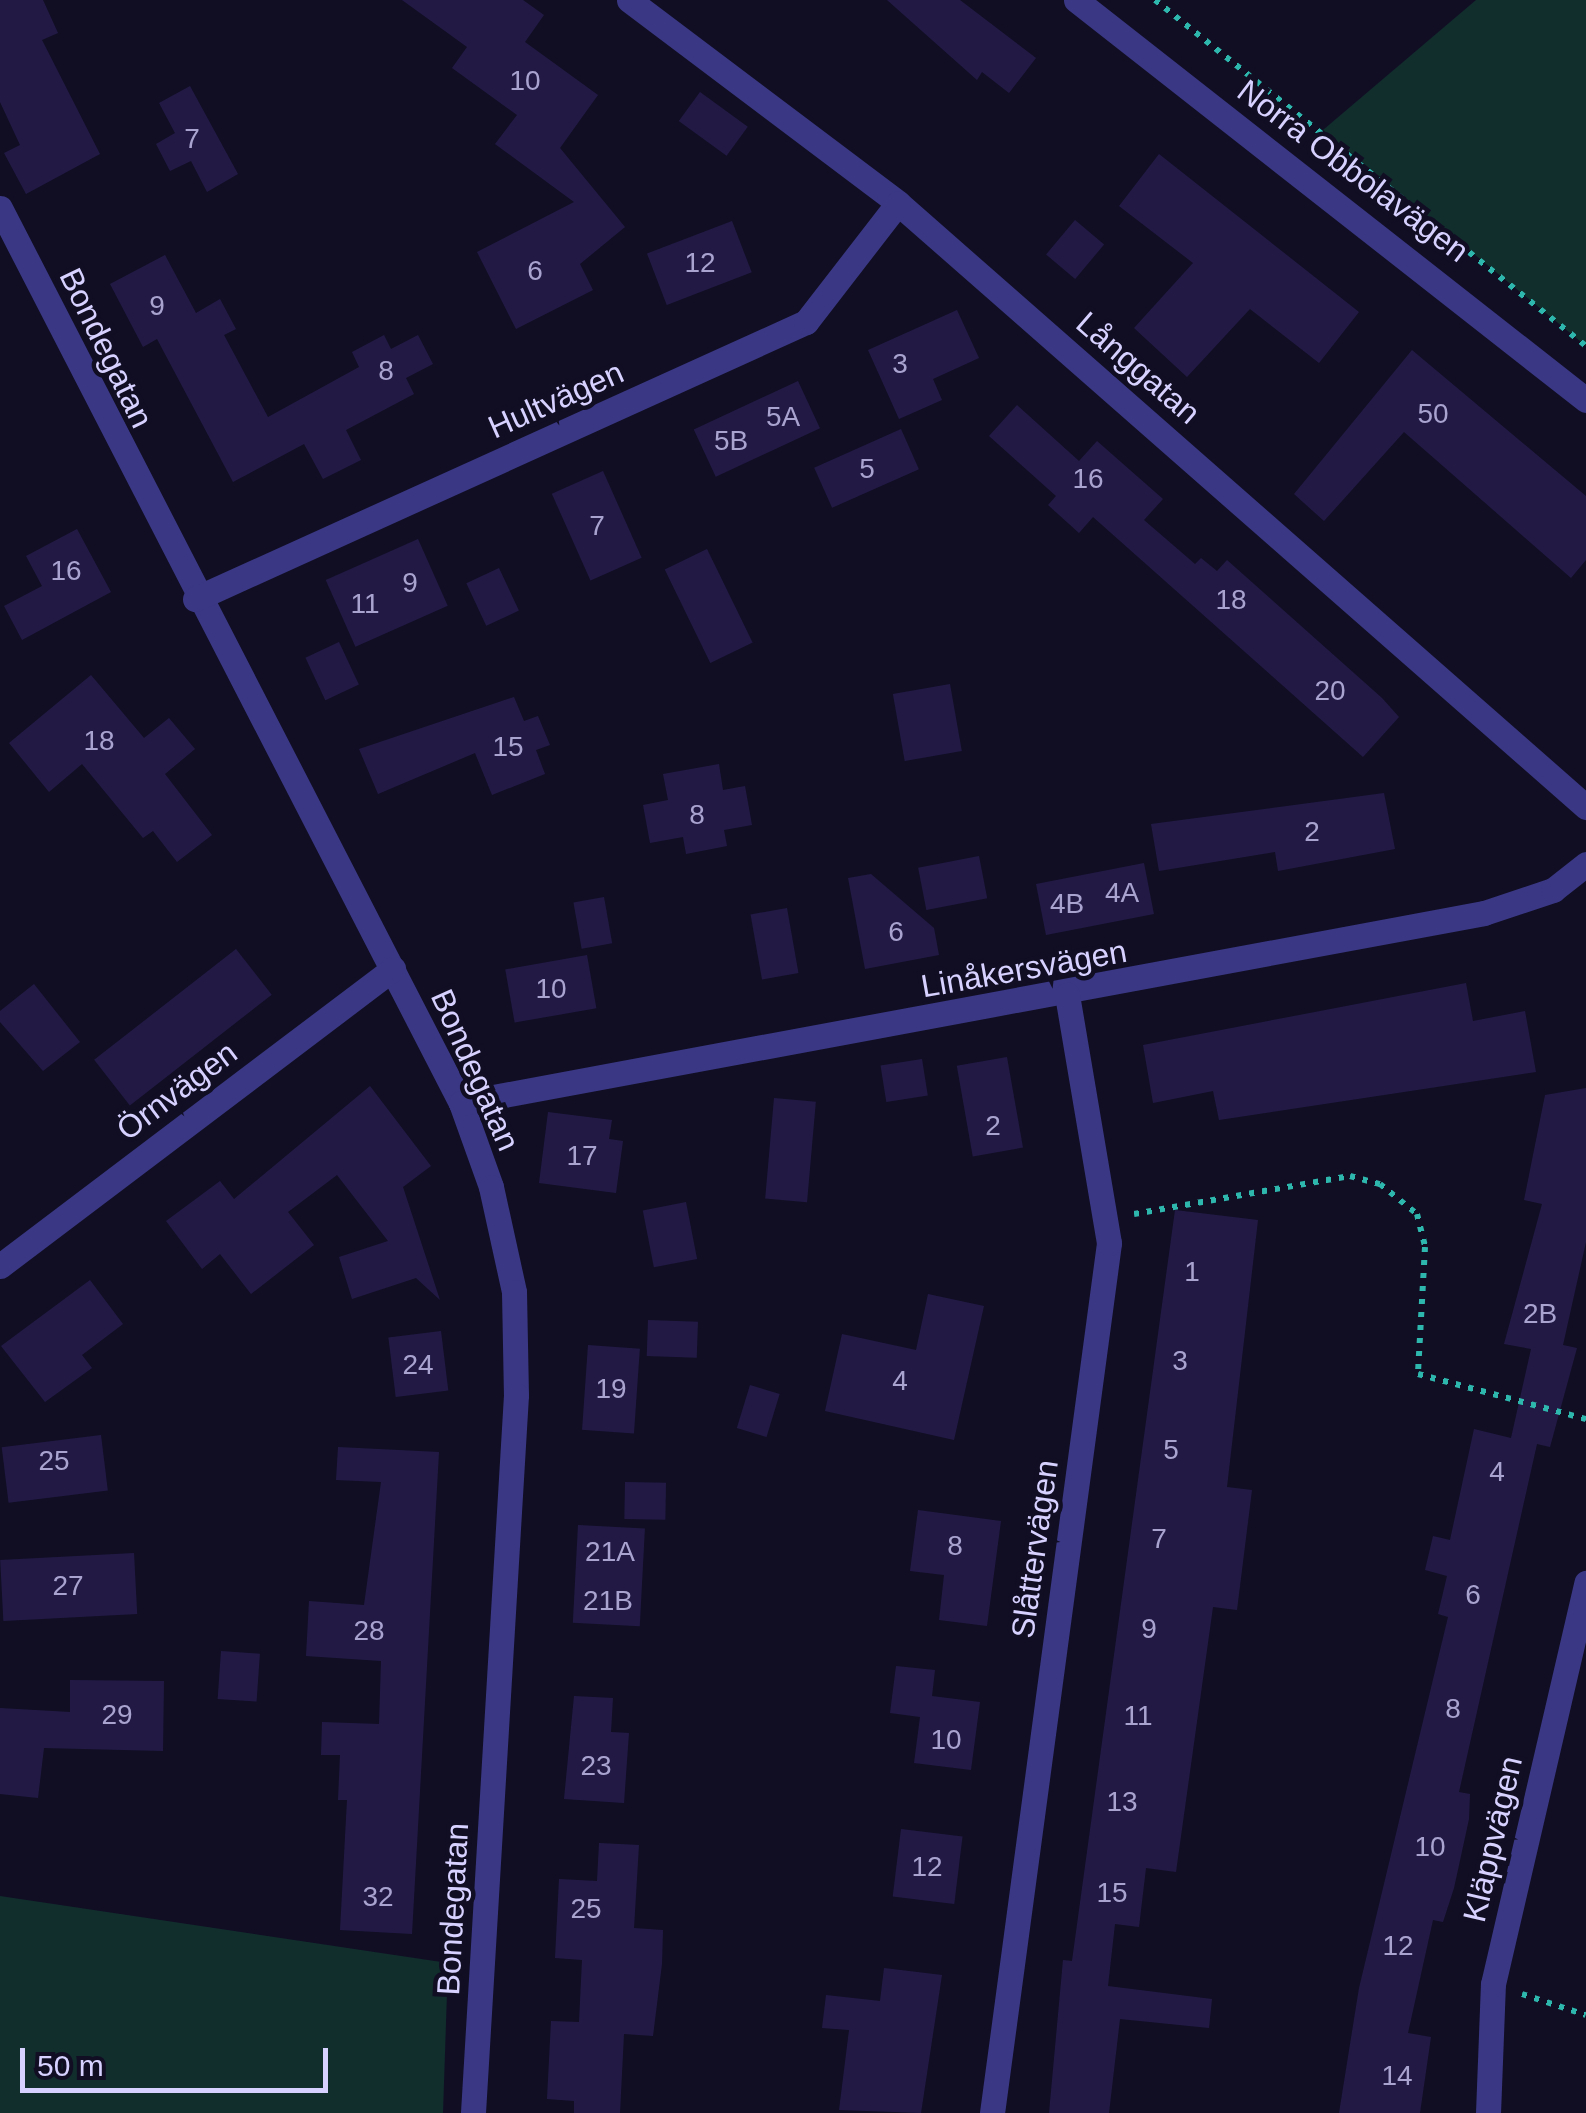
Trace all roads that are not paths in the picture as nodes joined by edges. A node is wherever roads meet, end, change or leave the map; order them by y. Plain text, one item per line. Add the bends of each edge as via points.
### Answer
1 (628, 0) edge
2 (1076, 0) edge
3 (898, 203) junction
4 (0, 208) edge
5 (1586, 400) edge
6 (194, 599) junction
7 (1586, 807) edge
8 (1586, 864) edge
9 (394, 969) junction
10 (1067, 995) junction
11 (461, 1102) junction
12 (0, 1266) edge
13 (1586, 1583) edge
14 (473, 2113) edge
15 (992, 2113) edge
16 (1488, 2113) edge

1 - 3 street, Långgatan
2 - 5 street, Norra Obbolavägen
3 - 6 street, Hultvägen via 806,322
3 - 7 street, Långgatan
4 - 6 street, Bondegatan
6 - 9 street, Bondegatan
8 - 10 street, Linåkersvägen via 1553,890 1484,913
9 - 11 street, Bondegatan
9 - 12 street, Örnvägen
10 - 11 street, Linåkersvägen
10 - 15 street, Slåttervägen via 1108,1218
11 - 14 street, Bondegatan via 514,1292 516,1395
13 - 16 street, Kläppvägen via 1493,1984

